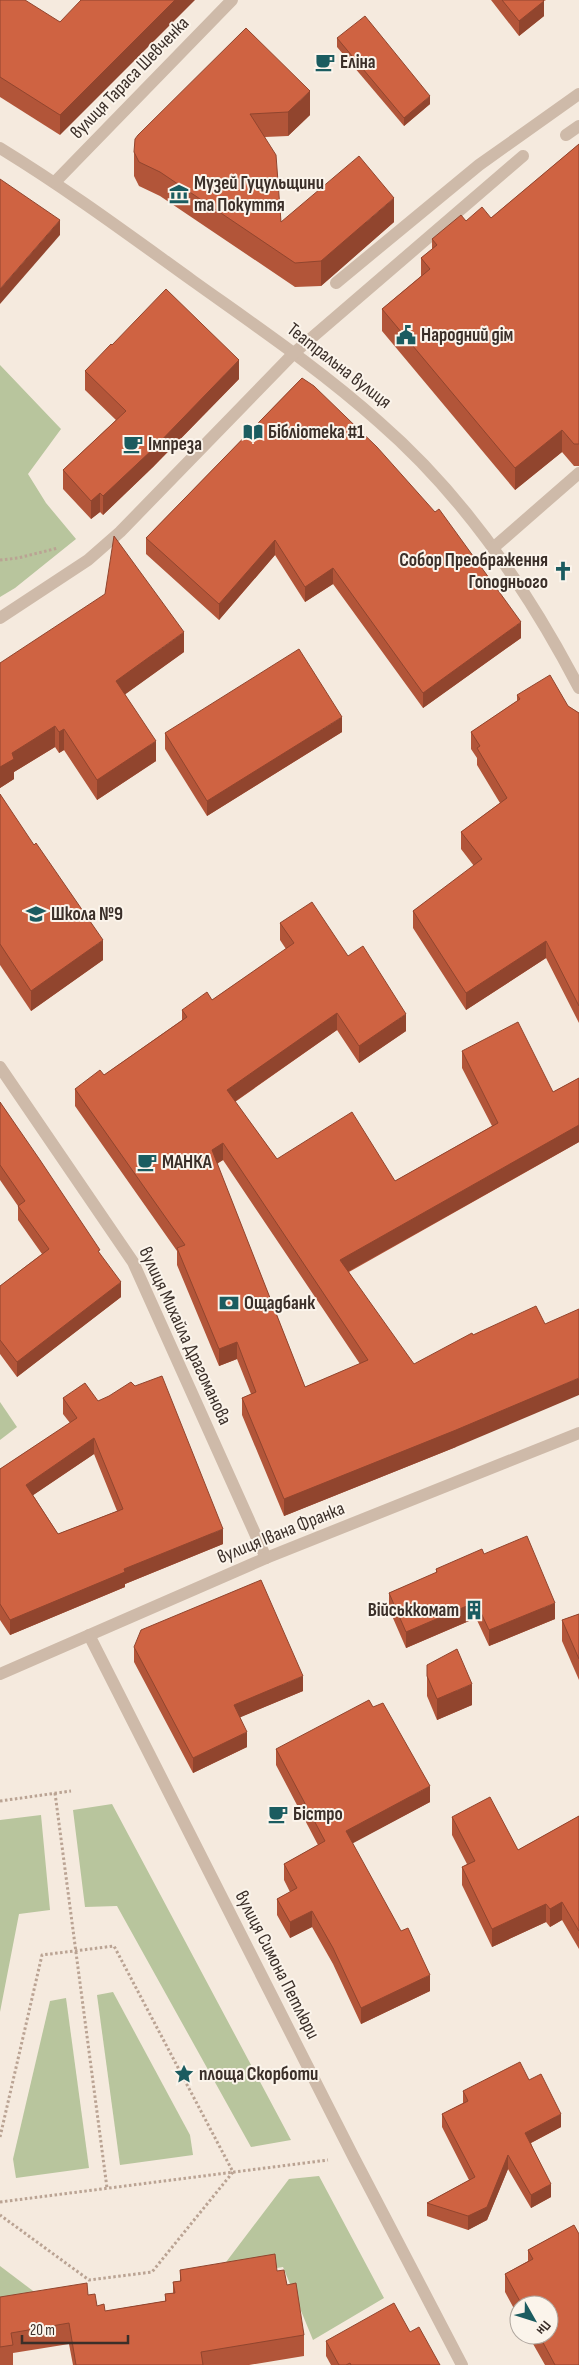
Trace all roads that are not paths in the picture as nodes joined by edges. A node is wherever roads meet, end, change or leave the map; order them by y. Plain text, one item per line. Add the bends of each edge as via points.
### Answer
1 (232, 0) edge
2 (579, 94) edge
3 (579, 126) edge
4 (566, 135) dead end
5 (0, 148) edge
6 (523, 156) dead end
7 (55, 182) junction
8 (336, 283) dead end
9 (294, 353) junction
10 (579, 473) edge
11 (493, 548) junction
12 (0, 618) edge
13 (579, 688) edge
14 (0, 1067) edge
15 (579, 1433) edge
16 (266, 1558) junction
17 (89, 1635) junction
18 (0, 1674) edge
19 (462, 2365) edge

1 - 7 street, вулиця Тараса Шевченка
2 - 8 street via 480,165
3 - 4 street
5 - 7 street, Театральна вулиця
6 - 9 street
7 - 9 street, Театральна вулиця
9 - 11 street, Театральна вулиця via 410,451
9 - 12 street via 120,532 88,560
10 - 11 street
11 - 13 street, Театральна вулиця via 540,619
14 - 16 street, вулиця Михайла Драгоманова via 139,1275
15 - 16 street, вулиця Івана Франка
16 - 17 street, вулиця Івана Франка
17 - 18 street, вулиця Івана Франка
17 - 19 street, вулиця Симона Петлюри

